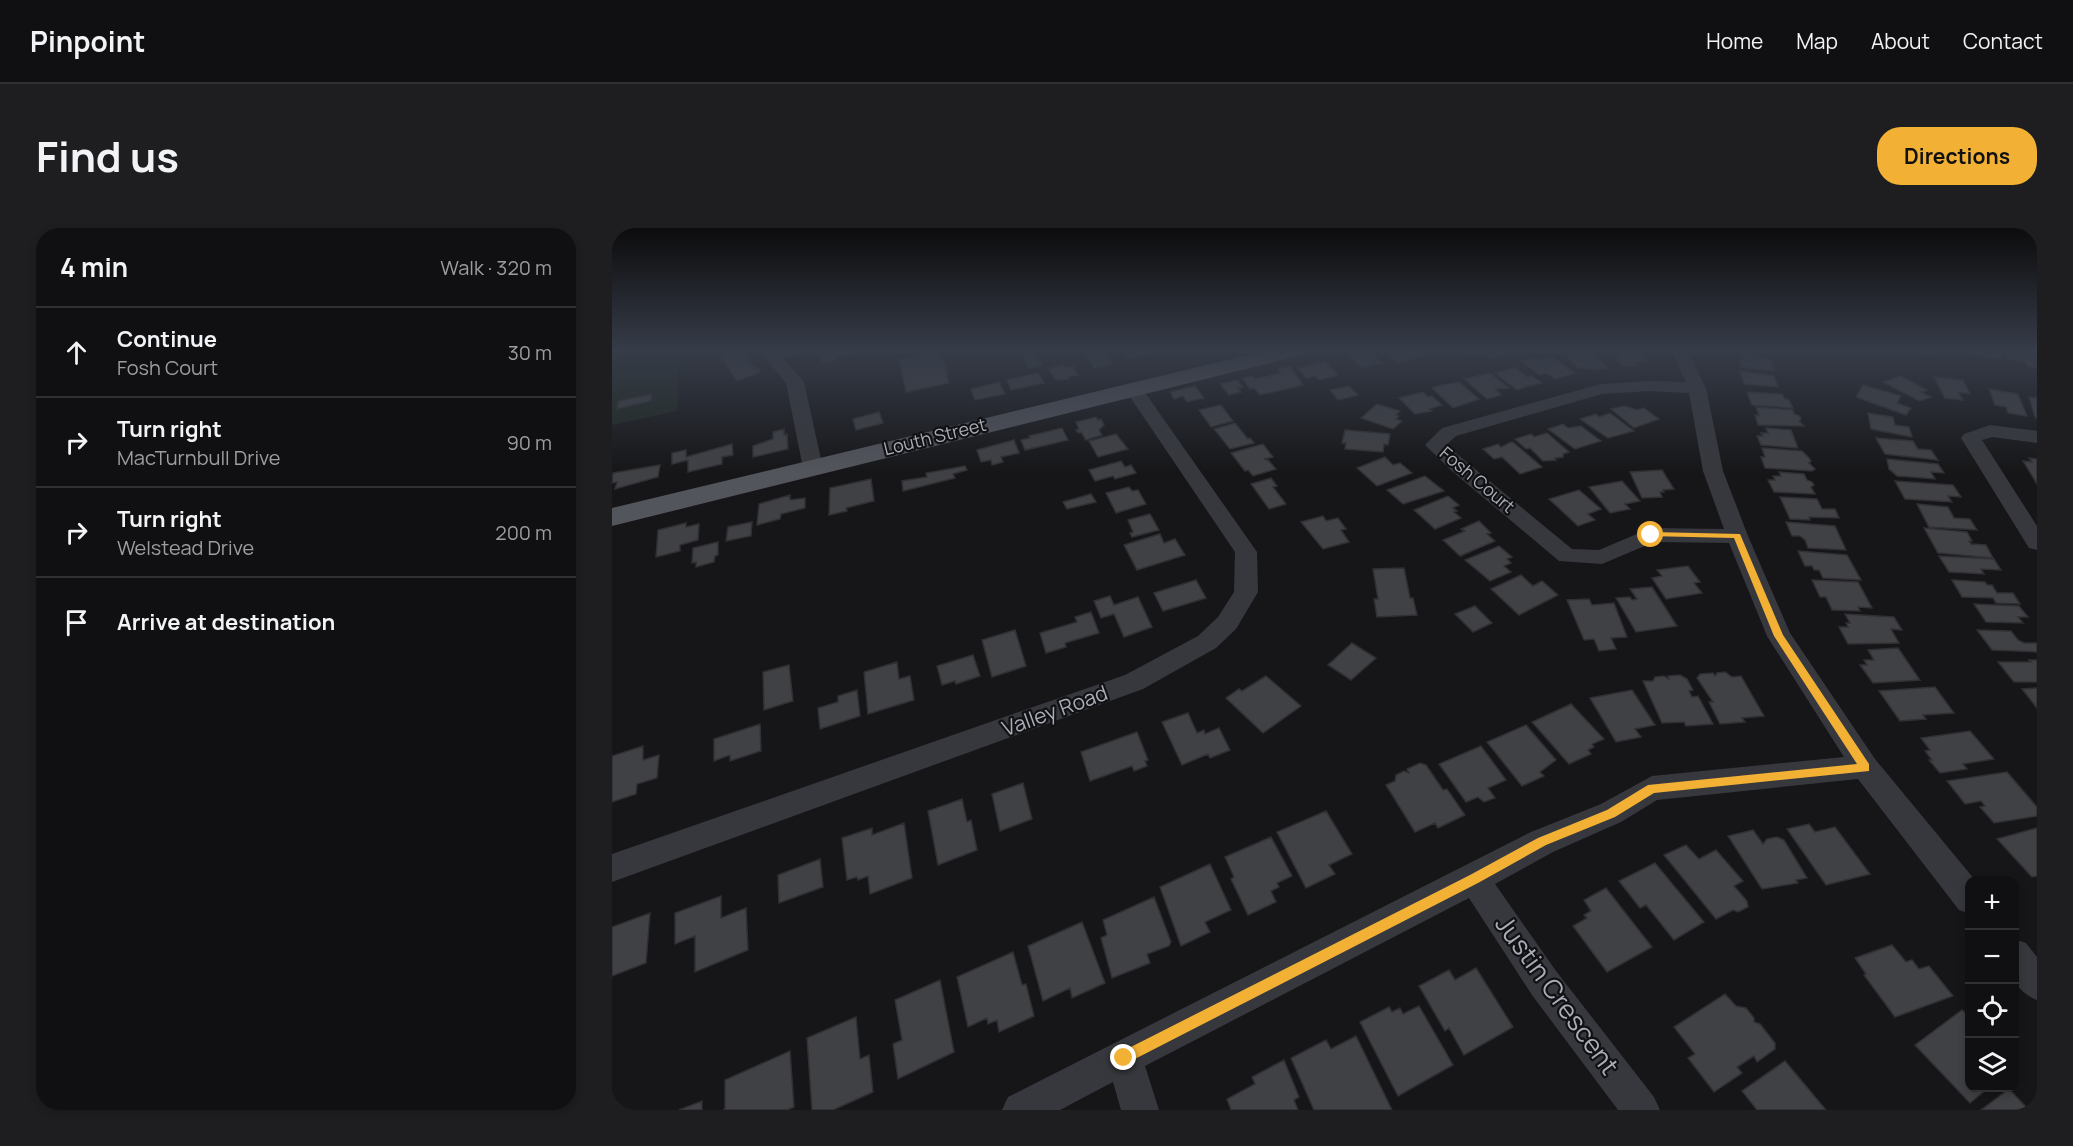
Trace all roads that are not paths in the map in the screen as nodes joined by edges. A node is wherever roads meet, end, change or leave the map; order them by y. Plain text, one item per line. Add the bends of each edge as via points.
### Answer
1 (797, 391) edge
2 (1120, 391) edge
3 (1135, 391) edge
4 (1590, 391) edge
5 (1698, 391) edge
6 (2037, 437) edge
7 (813, 468) junction
8 (612, 517) edge
9 (1737, 536) junction
10 (2037, 543) edge
11 (1865, 767) junction
12 (612, 868) edge
13 (1474, 879) junction
14 (1965, 893) edge
15 (2019, 961) edge
16 (2037, 983) edge
17 (1124, 1058) junction
18 (1021, 1110) edge
19 (1140, 1110) edge
20 (1641, 1110) edge

1 - 7 street
2 - 7 main road, Louth Street
3 - 12 street, Valley Road via 1246,552 1246,592 1227,623 1208,642 1134,682
4 - 9 street, Fosh Court via 1449,432 1435,445 1567,556 1602,557 1651,535
5 - 9 street via 1713,471
6 - 10 street via 1990,431 1971,438
7 - 8 main road, Louth Street
9 - 11 street via 1779,636
11 - 13 street via 1652,788 1611,813 1542,842
11 - 14 street
13 - 17 street
13 - 20 street, Justin Crescent via 1544,983
15 - 16 street
17 - 18 street
17 - 19 street

